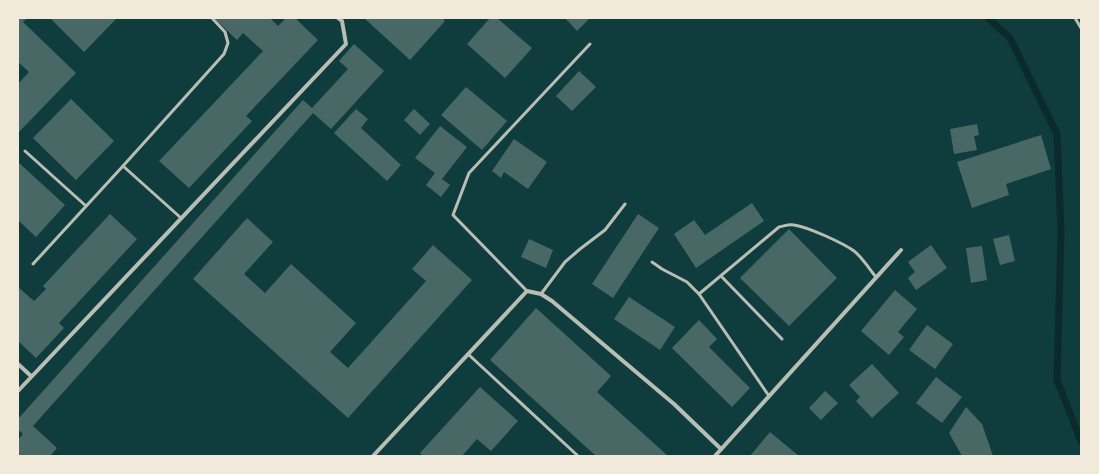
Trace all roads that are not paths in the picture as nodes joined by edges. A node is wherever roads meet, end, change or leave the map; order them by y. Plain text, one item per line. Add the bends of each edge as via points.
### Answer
1 (212, 18) edge
2 (338, 18) edge
3 (1075, 18) edge
4 (1081, 28) edge
5 (590, 44) dead end
6 (25, 151) dead end
7 (123, 166) junction
8 (625, 204) dead end
9 (86, 206) junction
10 (181, 218) junction
11 (901, 250) dead end
12 (652, 262) dead end
13 (33, 264) dead end
14 (721, 276) junction
15 (876, 277) junction
16 (527, 291) junction
17 (541, 294) junction
18 (699, 294) junction
19 (782, 339) dead end
20 (468, 354) junction
21 (18, 364) edge
22 (31, 376) junction
23 (18, 390) edge
24 (769, 396) junction
25 (721, 449) junction
26 (373, 456) edge
27 (578, 456) edge
28 (715, 456) edge

1 - 7 lane via 225,32 228,43 224,54
2 - 10 street via 342,21 346,44
3 - 4 lane
5 - 16 lane via 468,173 453,215
6 - 9 lane
7 - 9 lane
7 - 10 lane
8 - 17 lane via 605,230 565,262
9 - 13 lane
10 - 22 street
11 - 15 street
12 - 18 lane via 687,282
14 - 15 lane via 779,227 794,225 843,244 855,252
14 - 18 lane
14 - 19 lane
15 - 24 street
16 - 17 street
16 - 20 street
17 - 25 street via 674,404
18 - 24 lane
20 - 26 street
20 - 27 lane
21 - 22 street
22 - 23 street
24 - 25 street
25 - 28 street

